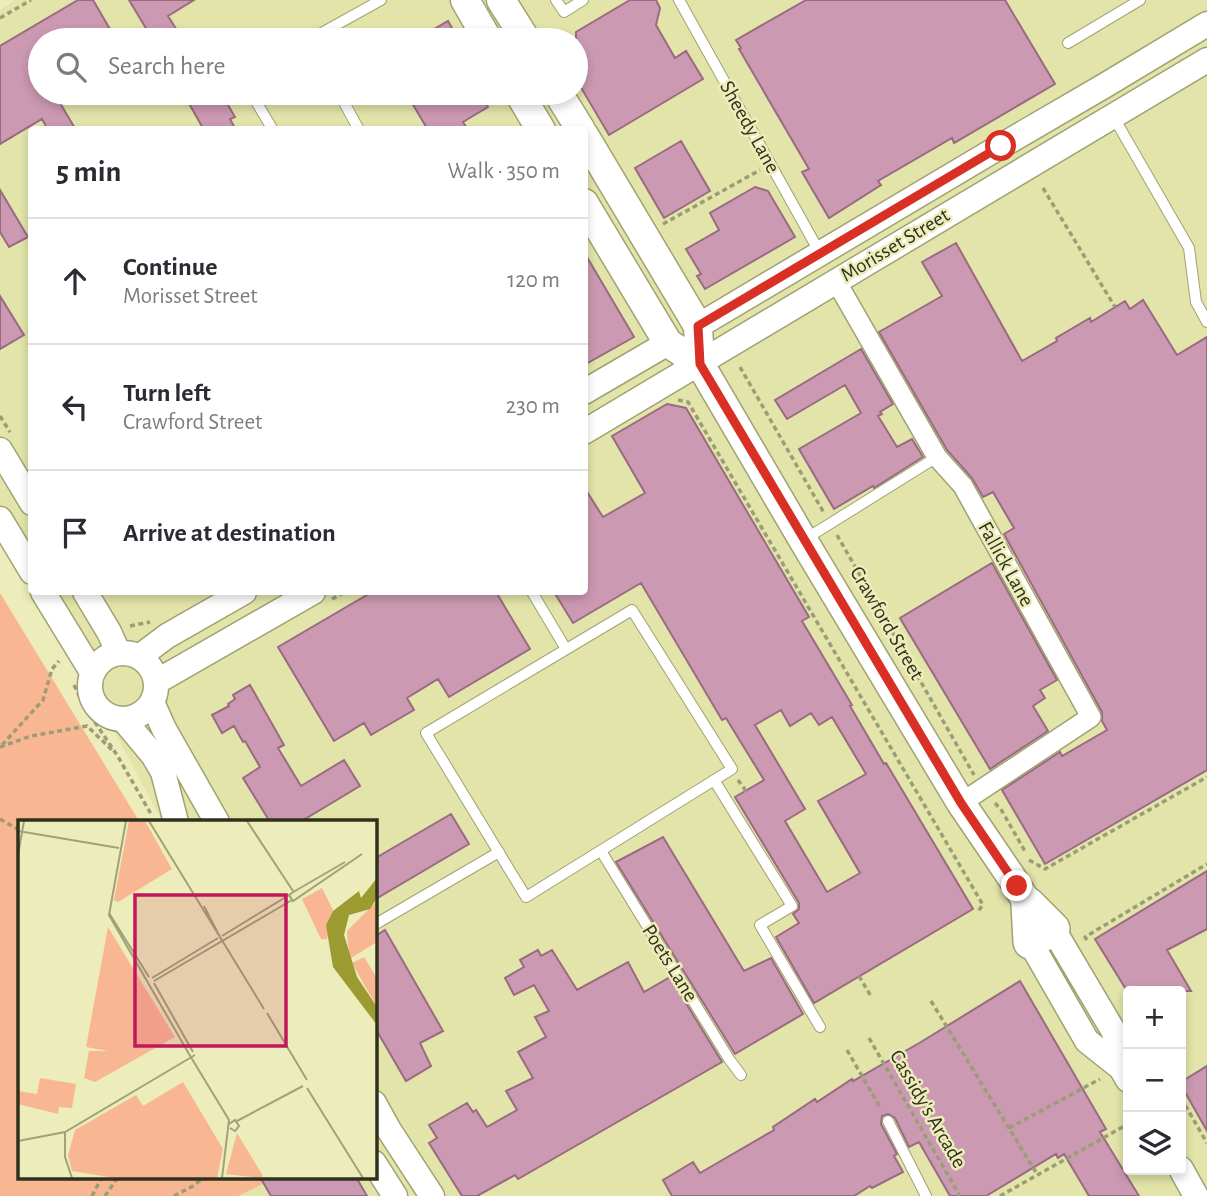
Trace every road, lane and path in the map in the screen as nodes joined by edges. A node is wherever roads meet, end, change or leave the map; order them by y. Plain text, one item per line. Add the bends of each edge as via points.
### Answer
1 (31, 0) edge
2 (381, 0) edge
3 (465, 0) edge
4 (501, 0) edge
5 (556, 0) edge
6 (583, 0) edge
7 (679, 0) edge
8 (1140, 0) edge
9 (0, 18) edge
10 (1207, 24) edge
11 (331, 28) edge
12 (481, 28) edge
13 (518, 28) edge
14 (1068, 43) dead end
15 (1207, 60) edge
16 (258, 105) edge
17 (345, 105) edge
18 (526, 105) edge
19 (565, 105) edge
20 (1113, 116) junction
21 (271, 126) edge
22 (357, 126) edge
23 (539, 126) edge
24 (579, 126) edge
25 (588, 142) edge
26 (771, 163) junction
27 (1048, 200) dead end
28 (588, 210) edge
29 (661, 225) dead end
30 (820, 254) junction
31 (836, 281) junction
32 (1115, 307) dead end
33 (1207, 322) edge
34 (698, 326) junction
35 (668, 343) junction
36 (700, 364) junction
37 (740, 367) dead end
38 (588, 390) edge
39 (688, 402) dead end
40 (588, 430) edge
41 (0, 450) edge
42 (937, 457) junction
43 (28, 496) edge
44 (0, 519) edge
45 (830, 524) junction
46 (803, 540) junction
47 (28, 565) edge
48 (44, 595) edge
49 (87, 595) edge
50 (239, 595) edge
51 (308, 595) edge
52 (534, 595) edge
53 (566, 649) junction
54 (129, 654) junction
55 (61, 659) dead end
56 (82, 677) junction
57 (154, 692) junction
58 (123, 719) junction
59 (1, 747) edge
60 (117, 755) junction
61 (1207, 777) edge
62 (714, 780) junction
63 (972, 795) junction
64 (0, 819) edge
65 (154, 820) edge
66 (176, 820) edge
67 (216, 820) edge
68 (18, 829) edge
69 (601, 851) junction
70 (499, 852) junction
71 (1207, 864) edge
72 (1028, 904) joint
73 (978, 911) dead end
74 (376, 924) edge
75 (1041, 935) joint
76 (1085, 937) dead end
77 (859, 976) dead end
78 (872, 998) dead end
79 (931, 1001) dead end
80 (820, 1027) dead end
81 (869, 1038) dead end
82 (847, 1050) dead end
83 (1123, 1072) edge
84 (741, 1075) dead end
85 (1123, 1075) edge
86 (376, 1107) edge
87 (1186, 1107) edge
88 (888, 1121) joint
89 (1123, 1127) edge
90 (1009, 1128) junction
91 (1207, 1143) edge
92 (376, 1166) edge
93 (1037, 1174) junction
94 (1184, 1175) edge
95 (101, 1178) edge
96 (117, 1178) edge
97 (203, 1178) edge
98 (92, 1196) edge
99 (105, 1196) edge
100 (174, 1196) edge
101 (396, 1196) edge
102 (432, 1196) edge
103 (926, 1196) edge
104 (960, 1196) edge
105 (1000, 1196) edge
106 (1196, 1196) edge

1 - 9 path
2 - 11 lane
3 - 12 main road
4 - 13 main road
5 - 6 lane via 564,12
7 - 26 lane, Sheedy Lane
8 - 14 lane
10 - 30 street, Morisset Street
15 - 20 street, Morisset Street
16 - 21 lane
17 - 22 lane
18 - 23 main road
19 - 24 main road
20 - 31 street, Morisset Street
20 - 33 lane via 1189,248 1196,302
25 - 34 main road, Crawford Street
26 - 29 path
26 - 30 lane, Sheedy Lane
27 - 32 path via 1042,188
28 - 35 main road, Crawford Street
30 - 34 street, Morisset Street
31 - 36 street, Morisset Street
31 - 42 street, Fallick Lane
34 - 35 main road, Morisset Street
34 - 36 main road, Crawford Street
35 - 36 main road, Crawford Street
35 - 38 street, Morisset Street
36 - 40 street, Morisset Street
36 - 46 main road, Crawford Street
37 - 45 path, Crawford Street
39 - 73 path via 984,905
41 - 43 street
42 - 45 lane
42 - 63 street, Fallick Lane via 963,486 1091,718
44 - 47 street
45 - 46 lane
45 - 63 path, Crawford Street via 977,781
46 - 63 main road, Crawford Street
48 - 56 street
49 - 54 street
50 - 54 street
51 - 57 street
52 - 53 lane
53 - 62 lane via 632,610 732,769
53 - 70 lane via 426,733
54 - 56 street via 101,660
54 - 57 street via 151,668
55 - 59 path via 52,669 43,700
56 - 58 street via 89,679 89,692 100,711
56 - 60 path via 84,706
57 - 58 street via 145,711
57 - 67 street via 164,729
58 - 66 street via 163,772
59 - 60 path via 31,736 87,726
60 - 65 path
61 - 63 path, Crawford Street via 1045,869 1030,860 1002,811
62 - 69 lane
62 - 80 lane via 792,906 760,925
63 - 72 main road, Crawford Street
64 - 68 path
69 - 70 lane via 526,897
69 - 84 lane, Poets Lane
70 - 74 lane
71 - 76 path
72 - 75 highway, Crawford Street
75 - 83 street, Crawford Street via 1087,1041
77 - 78 path
79 - 90 path
81 - 104 path, Cassidy's Arcade
82 - 88 path
85 - 90 path
86 - 102 street
87 - 91 path
88 - 103 lane
89 - 93 path
90 - 93 path
92 - 101 street
93 - 105 path
94 - 106 street
95 - 98 path
96 - 99 path
97 - 100 path

